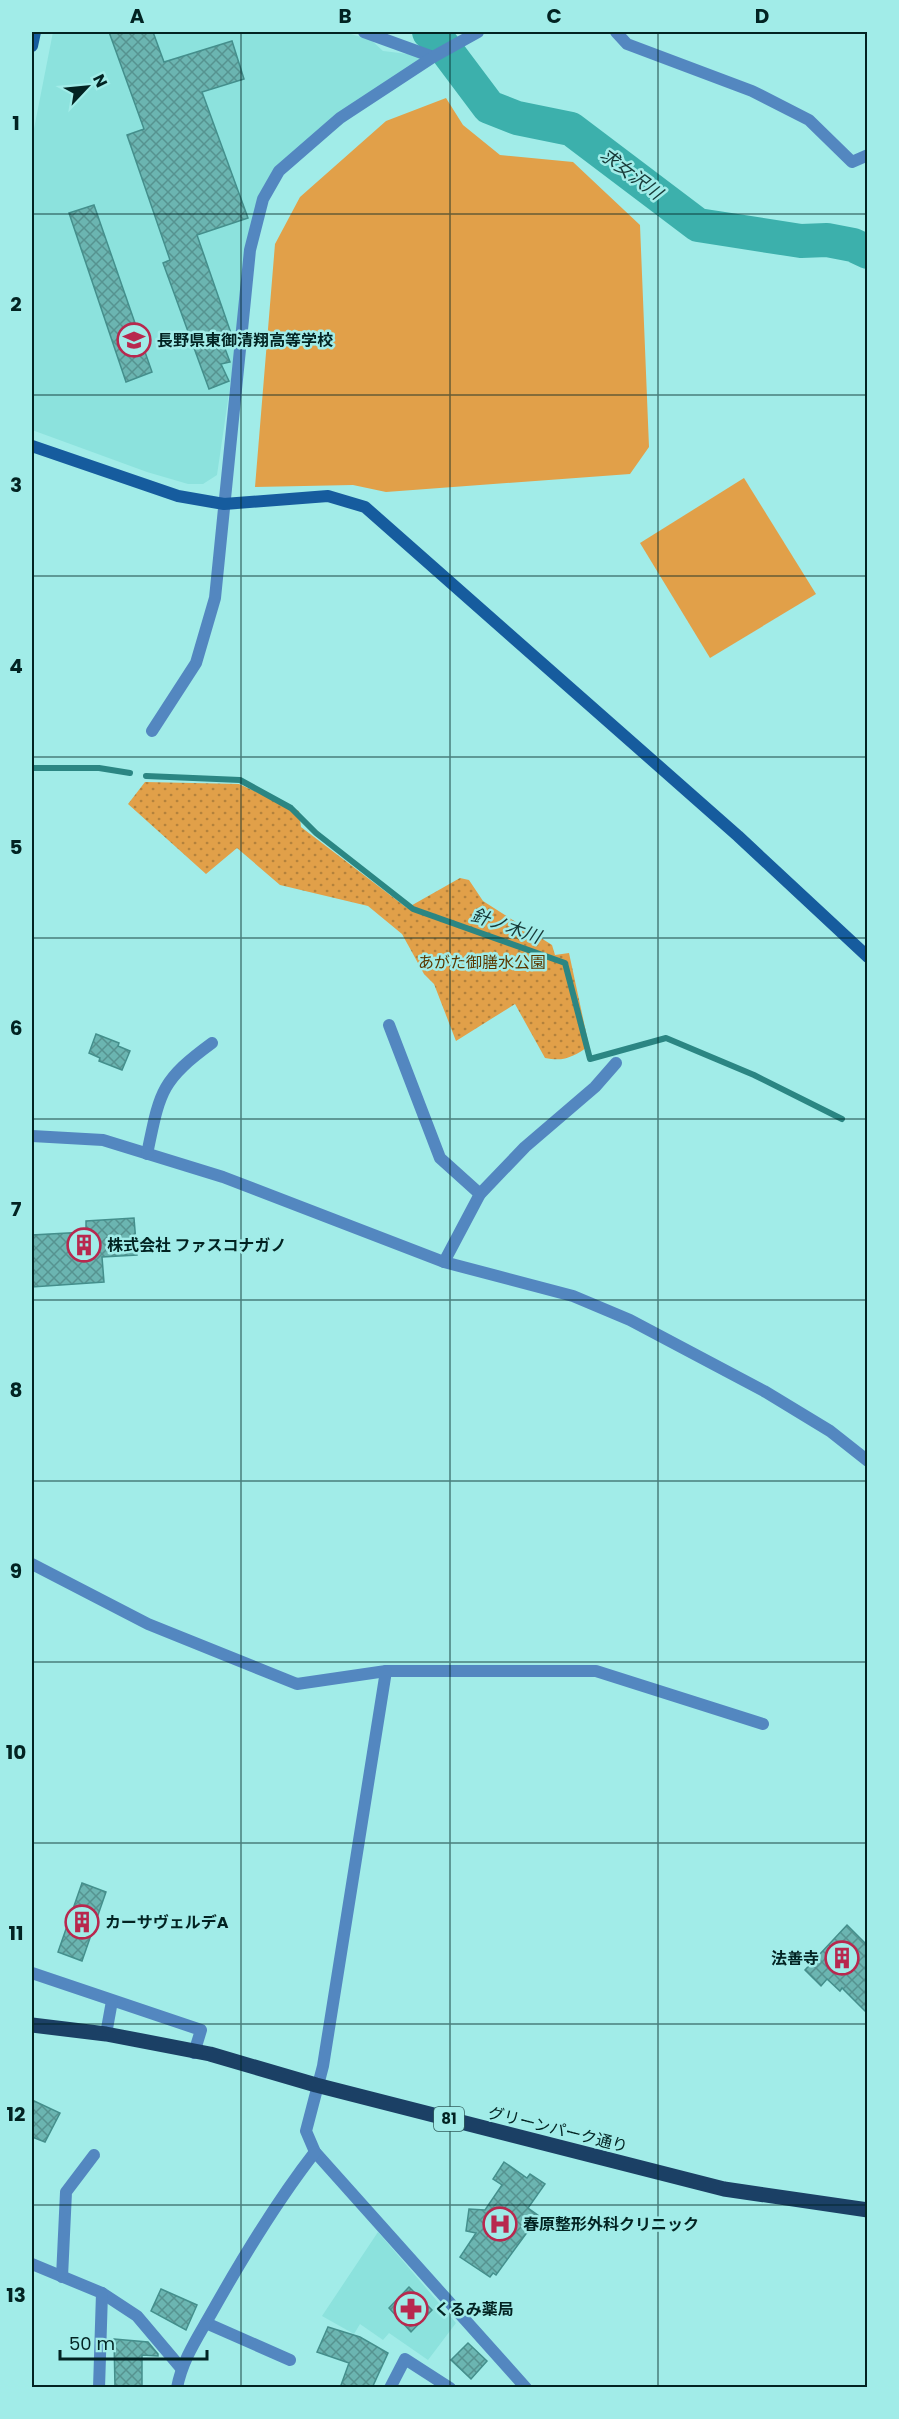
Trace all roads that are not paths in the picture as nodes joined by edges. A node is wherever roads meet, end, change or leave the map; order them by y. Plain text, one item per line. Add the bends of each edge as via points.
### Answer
1 (35, 32) edge
2 (364, 32) edge
3 (478, 32) edge
4 (616, 32) edge
5 (32, 46) edge
6 (435, 56) junction
7 (867, 155) edge
8 (32, 446) edge
9 (224, 504) junction
10 (152, 731) dead end
11 (867, 957) edge
12 (390, 1024) dead end
13 (212, 1043) dead end
14 (616, 1063) dead end
15 (32, 1136) edge
16 (147, 1154) junction
17 (480, 1194) junction
18 (444, 1262) junction
19 (867, 1461) edge
20 (32, 1564) edge
21 (386, 1671) junction
22 (763, 1724) dead end
23 (32, 1973) edge
24 (112, 2001) junction
25 (32, 2025) edge
26 (106, 2034) junction
27 (194, 2053) junction
28 (316, 2085) junction
29 (315, 2152) junction
30 (94, 2155) dead end
31 (867, 2210) edge
32 (32, 2264) edge
33 (62, 2277) junction
34 (102, 2293) junction
35 (206, 2323) junction
36 (290, 2360) dead end
37 (181, 2368) junction
38 (99, 2388) edge
39 (177, 2388) edge
40 (390, 2388) edge
41 (450, 2388) edge
42 (526, 2388) edge

1 - 5 street
2 - 6 street
3 - 6 street
4 - 7 street via 627,44 752,90 809,120 852,162
6 - 9 street via 340,118 279,171 263,199 250,250
8 - 9 street via 178,496
9 - 10 street via 215,598 196,663
9 - 11 street via 328,496 365,507 738,836
12 - 17 street via 440,1158
13 - 16 street via 180,1066 159,1096
14 - 17 street
15 - 16 street via 103,1140
16 - 18 street via 223,1177
17 - 18 street
18 - 19 street via 573,1296 630,1320 764,1391 830,1431
20 - 21 street via 147,1624 297,1684
21 - 22 street via 596,1671
21 - 28 street via 323,2066
23 - 24 street
24 - 26 street
24 - 27 street via 201,2030
25 - 26 main road, グリーンパーク通り / 81
26 - 27 main road, グリーンパーク通り / 81
27 - 28 main road, グリーンパーク通り / 81 via 210,2054
28 - 29 street via 306,2131
28 - 31 main road, グリーンパーク通り / 81 via 724,2189
29 - 35 street via 288,2188
29 - 42 street
30 - 33 street via 66,2192
32 - 33 street
33 - 34 street
34 - 37 street via 137,2316
34 - 38 street
35 - 36 street
35 - 37 street
37 - 39 street
40 - 41 street via 405,2359

